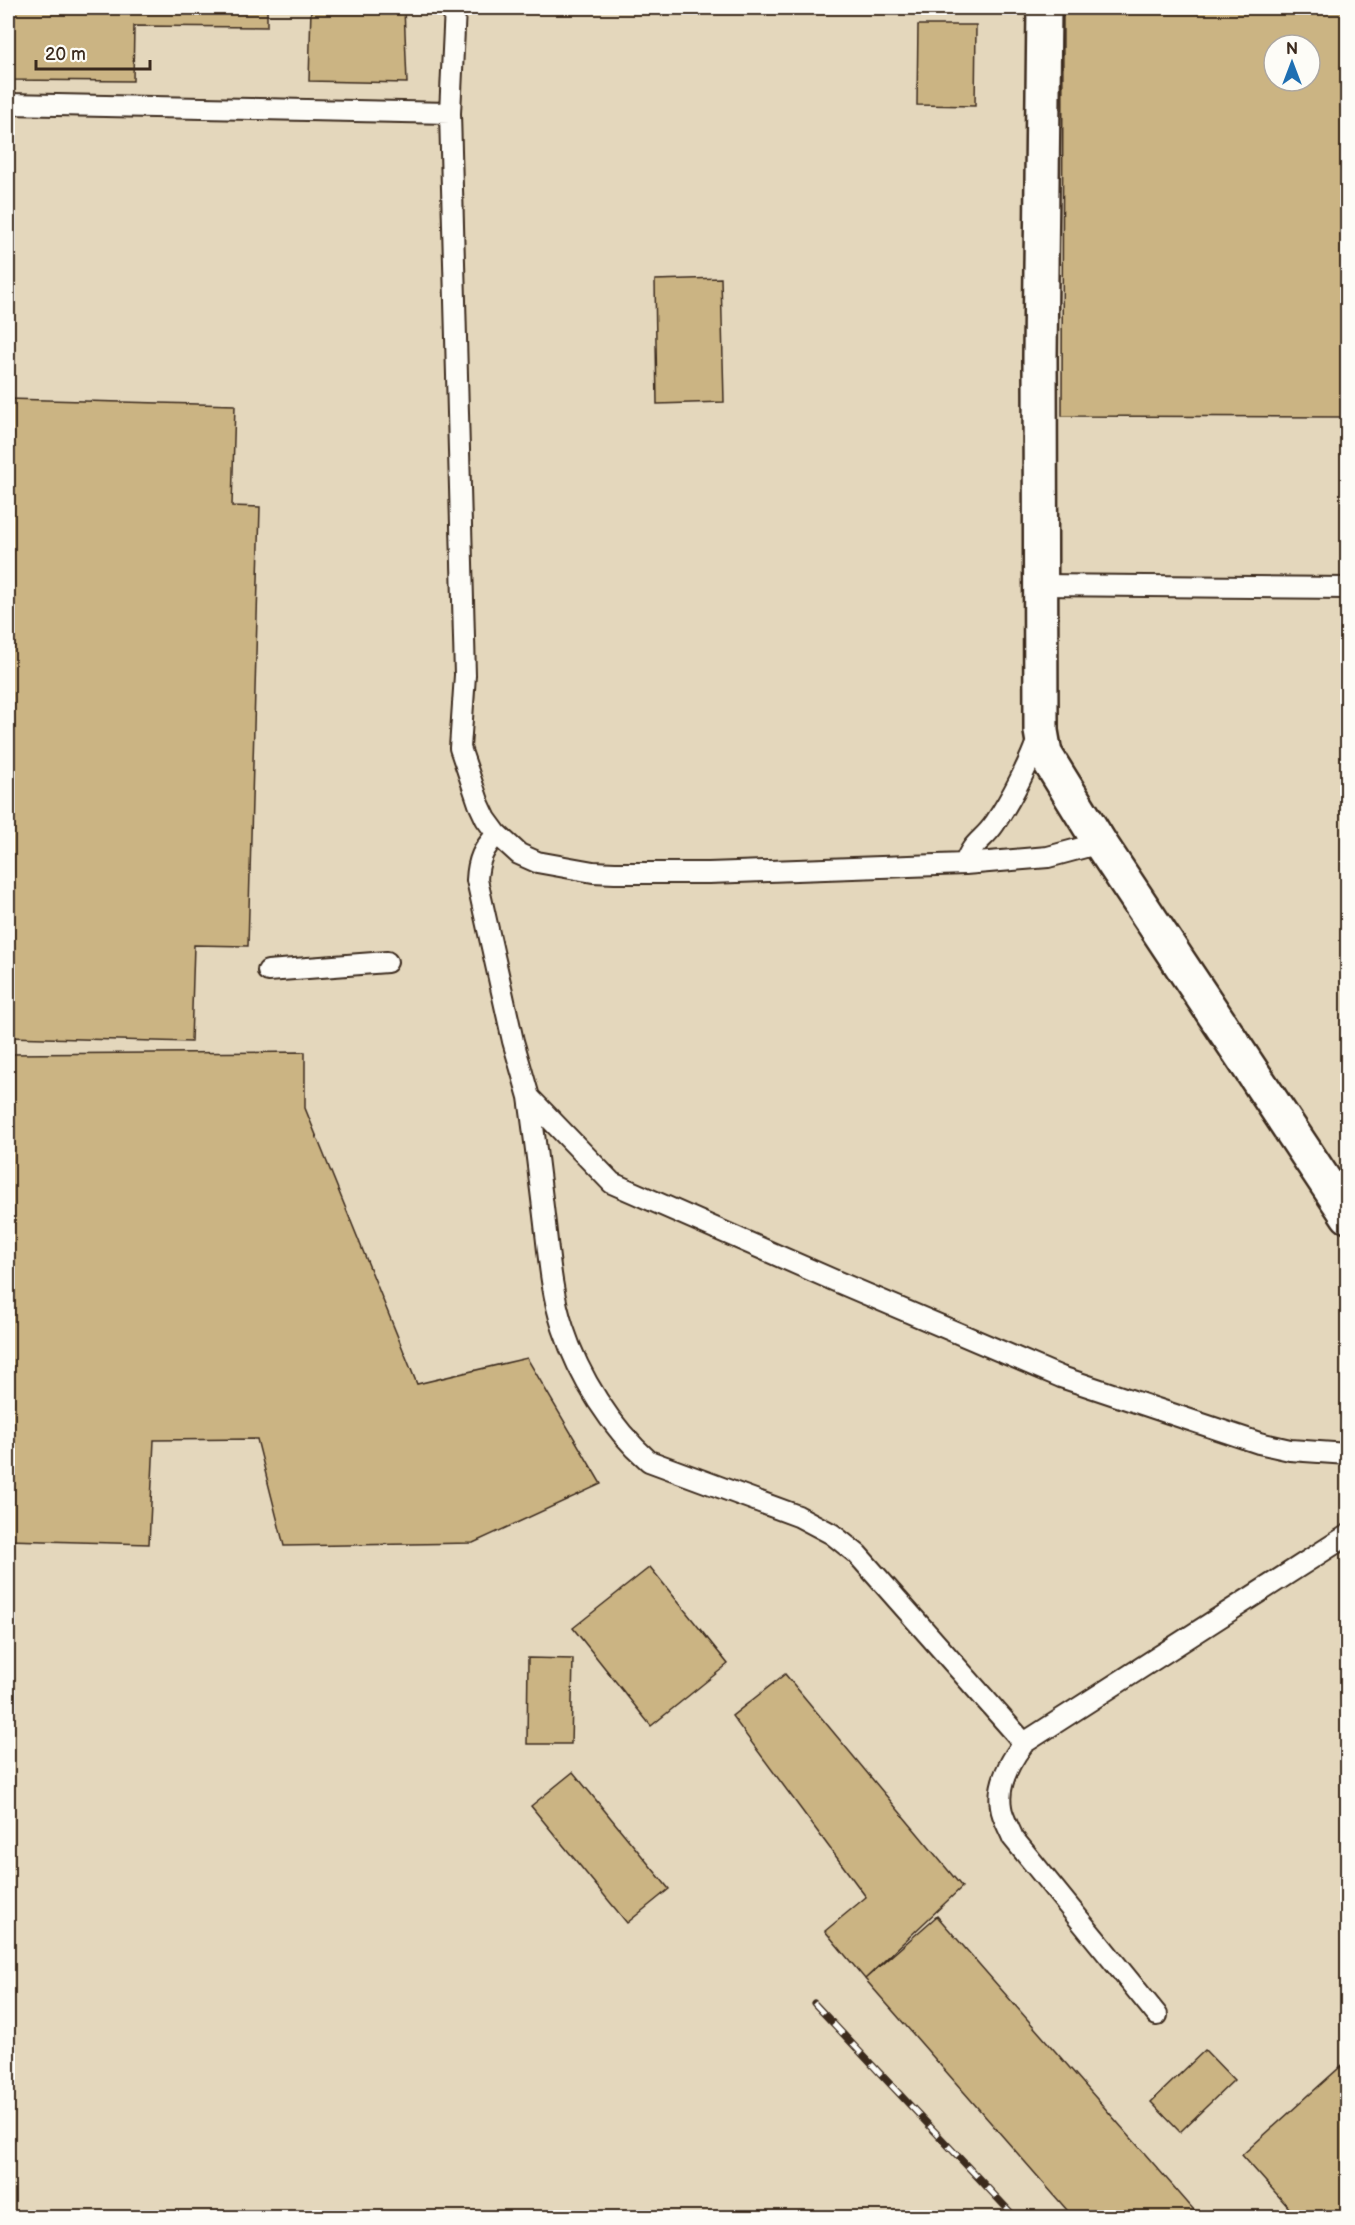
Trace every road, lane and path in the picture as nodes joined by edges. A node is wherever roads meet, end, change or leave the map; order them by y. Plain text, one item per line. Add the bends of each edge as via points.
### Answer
1 (455, 8) edge
2 (1044, 8) edge
3 (8, 104) edge
4 (450, 113) junction
5 (1039, 585) junction
6 (1347, 588) edge
7 (1041, 731) junction
8 (497, 834) junction
9 (1100, 843) junction
10 (965, 864) junction
11 (387, 962) dead end
12 (268, 971) dead end
13 (530, 1097) junction
14 (1347, 1216) edge
15 (1347, 1455) edge
16 (1347, 1535) edge
17 (1024, 1743) junction
18 (1156, 2015) dead end

1 - 4 lane
2 - 5 street
3 - 4 lane
4 - 8 lane via 465,675 460,748 479,804
5 - 6 lane
5 - 7 street
7 - 9 street via 1045,754
7 - 10 lane via 1032,756 994,825 972,846
8 - 10 lane via 519,854 537,862 592,873
8 - 13 lane via 482,852 477,880 513,1041
9 - 10 lane via 1048,856
9 - 14 street
11 - 12 lane
13 - 15 lane via 596,1168 627,1191 1061,1377 1258,1443
13 - 17 lane via 551,1278 563,1328 583,1374 607,1413 635,1449 650,1461 798,1516 832,1534 857,1554
16 - 17 lane
17 - 18 lane via 1003,1778 1000,1808 1013,1838

